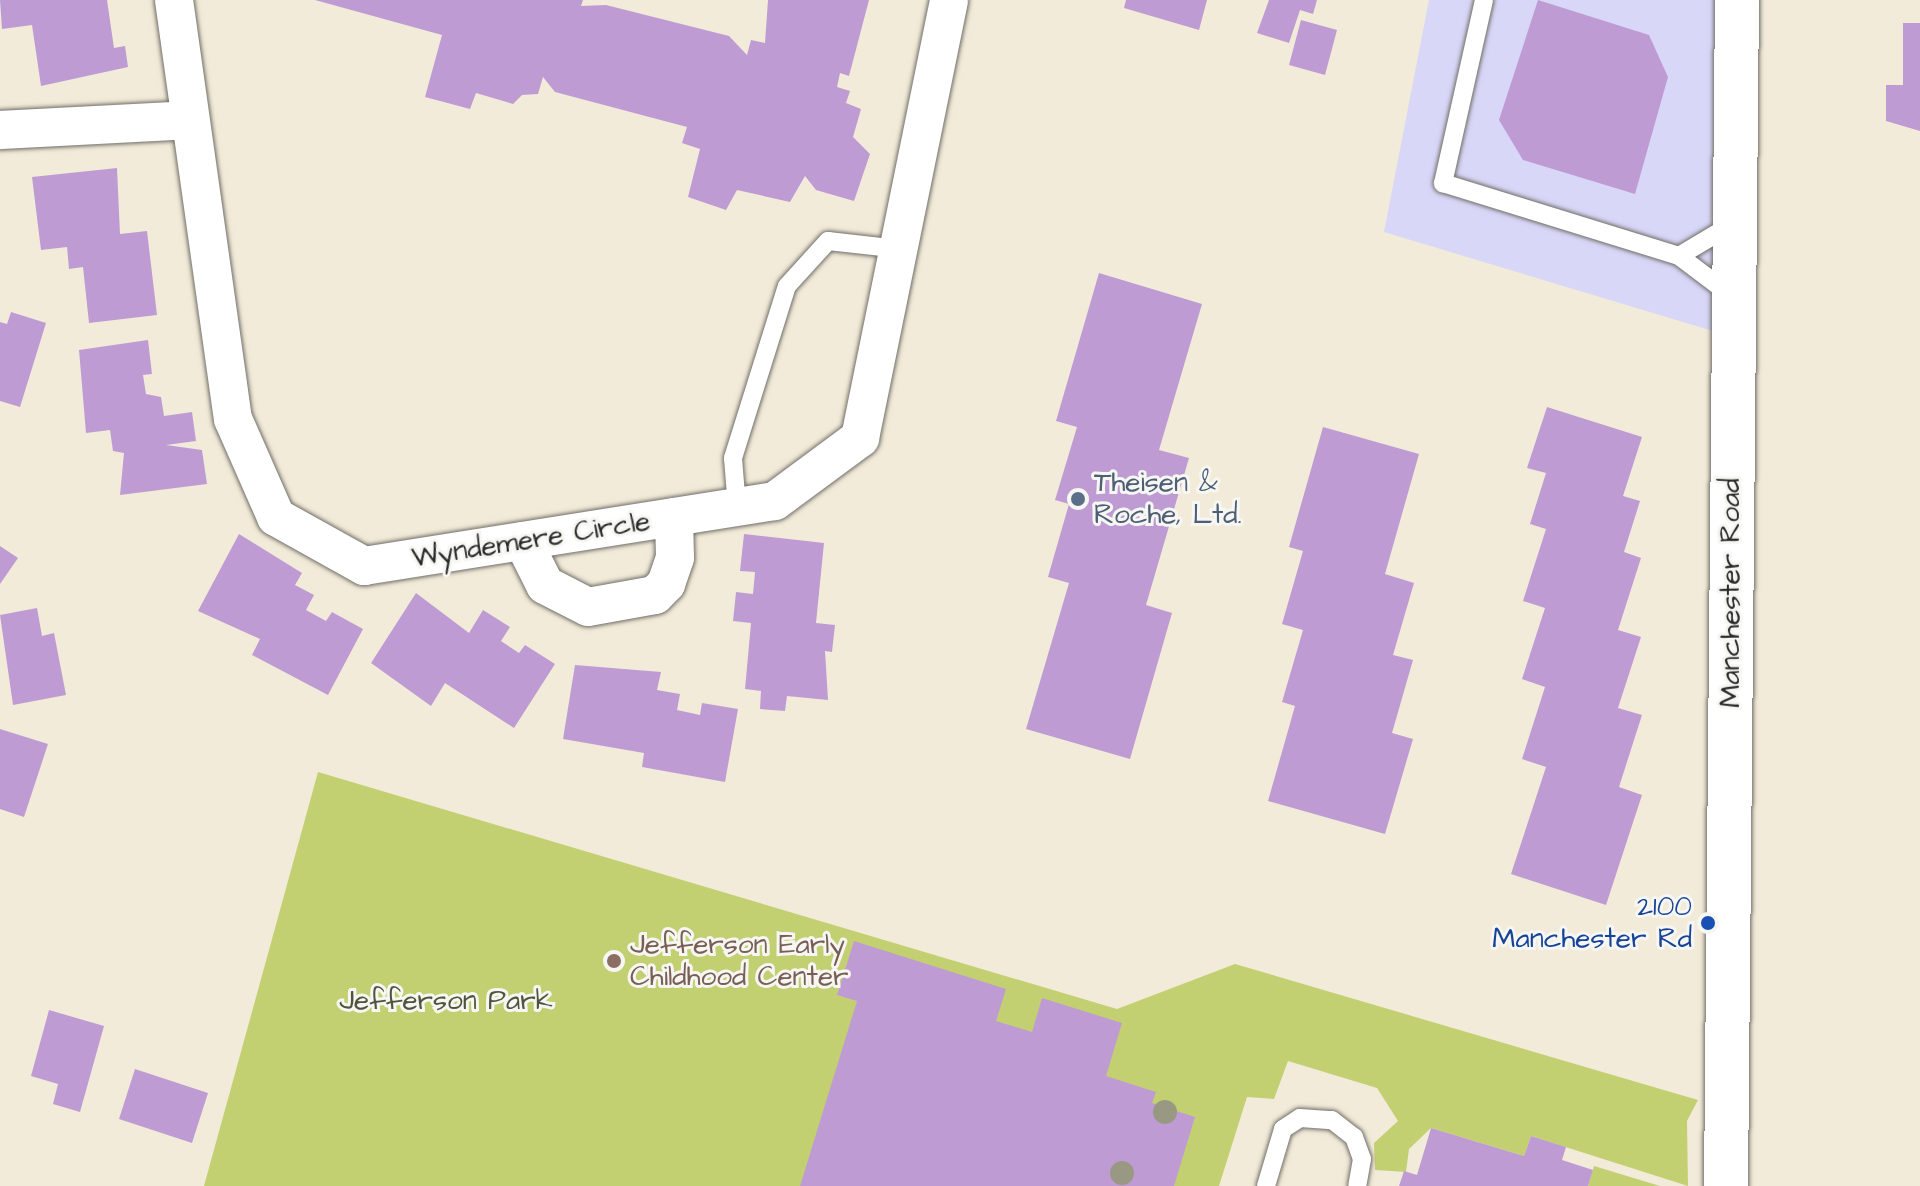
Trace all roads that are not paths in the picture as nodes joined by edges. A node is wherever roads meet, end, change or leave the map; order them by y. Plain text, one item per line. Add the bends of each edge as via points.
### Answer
1 (174, 0) edge
2 (949, 0) edge
3 (1484, 0) edge
4 (1737, 0) edge
5 (188, 120) junction
6 (0, 130) edge
7 (1734, 222) junction
8 (899, 249) junction
9 (1679, 256) junction
10 (1734, 297) junction
11 (737, 507) junction
12 (674, 517) junction
13 (523, 541) junction
14 (1266, 1186) edge
15 (1357, 1186) edge
16 (1726, 1186) edge

1 - 5 street, Wyndemere Circle
2 - 8 street, Wyndemere Circle
3 - 9 lane via 1443,183
4 - 7 street, Manchester Road
5 - 6 street
5 - 13 street, Wyndemere Circle via 233,419 276,517 364,566
7 - 9 lane
7 - 10 street, Manchester Road
8 - 11 street, Wyndemere Circle via 860,438 775,501
8 - 11 lane via 828,241 787,286 733,458
9 - 10 lane
10 - 16 street, Manchester Road
11 - 12 street, Wyndemere Circle
12 - 13 street, Wyndemere Circle
12 - 13 street via 675,558 666,584 655,595 588,607 545,585
14 - 15 lane via 1283,1129 1300,1118 1332,1120 1354,1137 1362,1159

